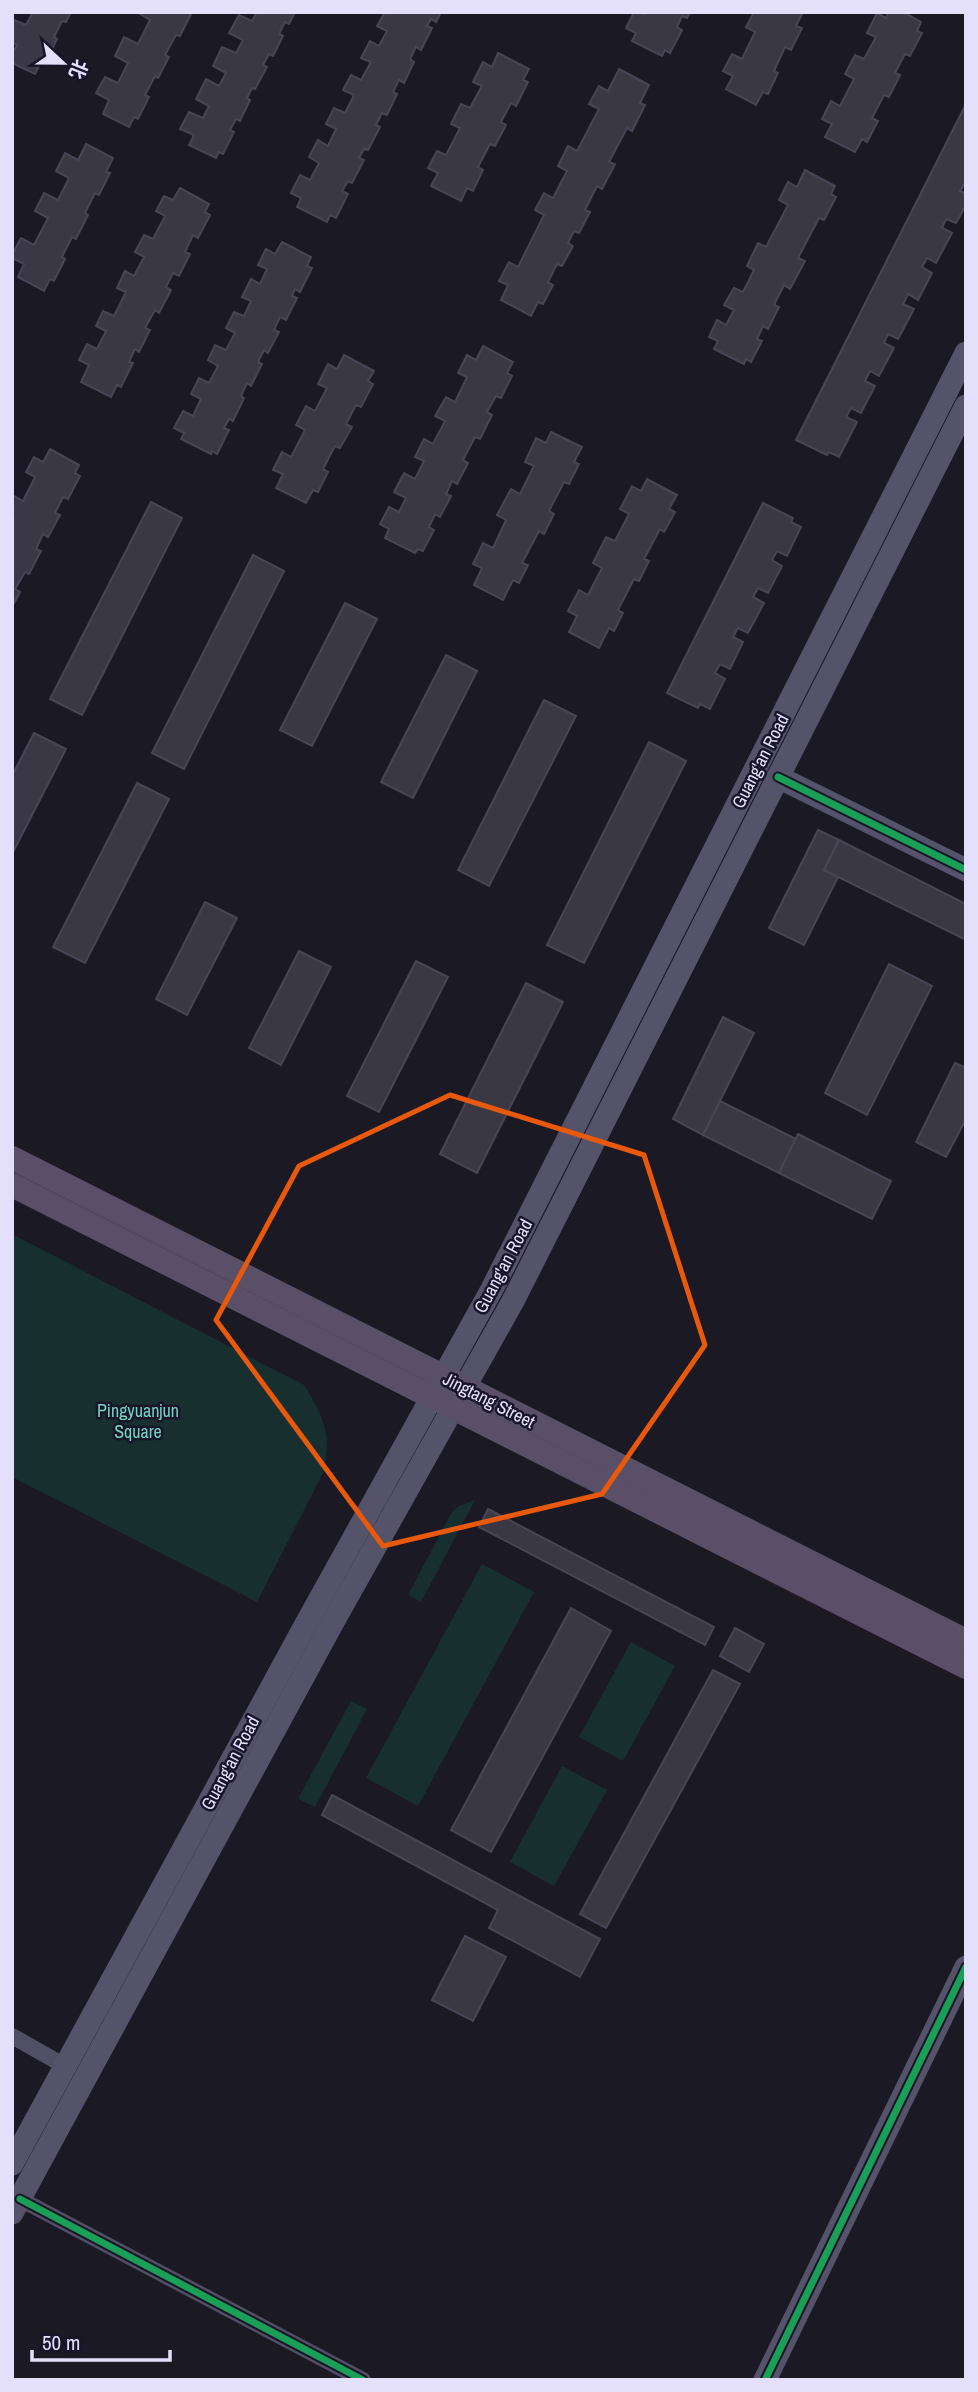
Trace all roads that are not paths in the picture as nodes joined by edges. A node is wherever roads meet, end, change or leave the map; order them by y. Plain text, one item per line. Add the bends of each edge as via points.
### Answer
1 (966, 353) edge
2 (966, 406) edge
3 (778, 777) junction
4 (966, 870) edge
5 (12, 1158) edge
6 (12, 1185) edge
7 (448, 1392) junction
8 (966, 1641) edge
9 (966, 1667) edge
10 (966, 1967) edge
11 (12, 2036) edge
12 (65, 2066) junction
13 (12, 2164) edge
14 (16, 2206) edge
15 (363, 2380) edge
16 (765, 2380) edge

1 - 7 main road, Guang'an Road via 492,1289
2 - 3 main road, Guang'an Road
3 - 4 main road
3 - 7 main road, Guang'an Road via 513,1301
5 - 7 main road, Jingtang Street
6 - 7 main road, Jingtang Street
7 - 8 main road, Jingtang Street
7 - 9 main road, Jingtang Street
7 - 12 main road, Guang'an Road via 306,1624
7 - 14 main road, Guang'an Road via 333,1622
10 - 16 main road
11 - 12 street
12 - 13 main road, Guang'an Road
14 - 15 street

